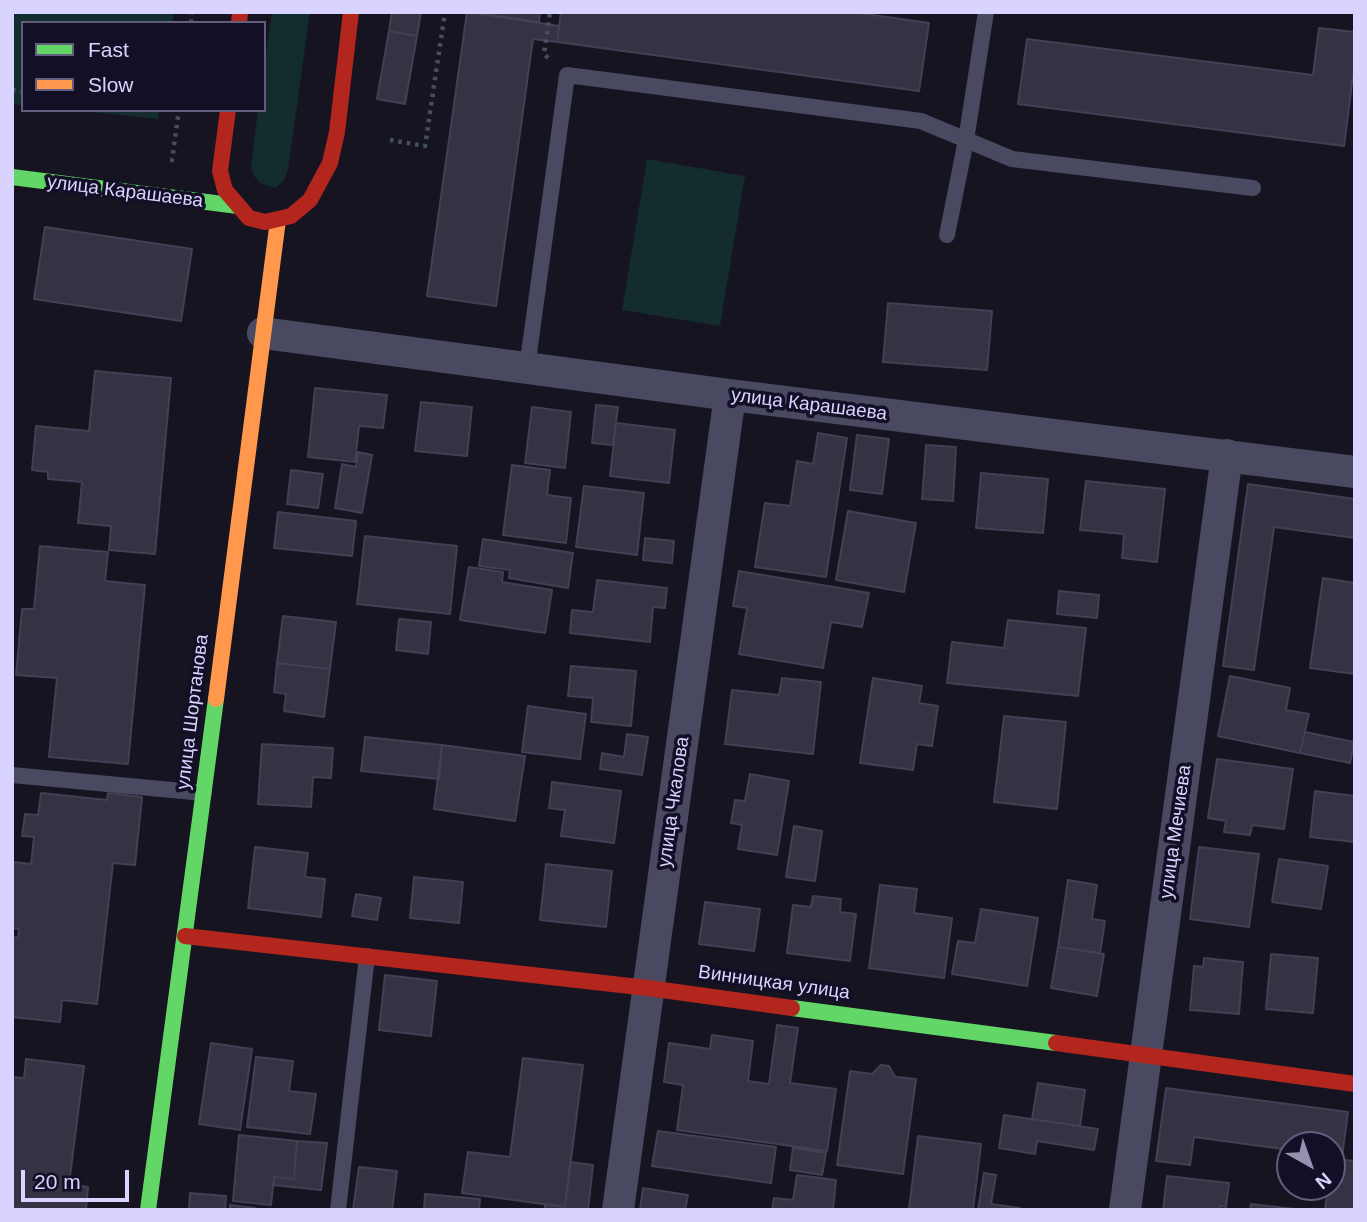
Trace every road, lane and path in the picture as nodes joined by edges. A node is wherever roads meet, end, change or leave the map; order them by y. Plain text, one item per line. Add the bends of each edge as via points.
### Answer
1 (351, 12) edge
2 (445, 12) edge
3 (550, 12) edge
4 (986, 12) edge
5 (567, 75) junction
6 (179, 112) edge
7 (228, 112) edge
8 (967, 139) junction
9 (390, 141) dead end
10 (158, 159) dead end
11 (12, 177) edge
12 (1253, 188) dead end
13 (238, 206) junction
14 (278, 220) junction
15 (947, 235) dead end
16 (263, 333) junction
17 (527, 368) junction
18 (730, 395) junction
19 (1227, 455) junction
20 (1355, 472) edge
21 (12, 775) edge
22 (204, 793) junction
23 (185, 936) junction
24 (367, 956) junction
25 (648, 988) junction
26 (1146, 1055) junction
27 (1355, 1084) edge
28 (148, 1210) edge
29 (338, 1210) edge
30 (618, 1210) edge
31 (1125, 1210) edge

1 - 14 street via 330,163 310,200
2 - 9 path via 425,146
3 - 5 path via 544,54
4 - 8 lane
5 - 8 lane via 921,121
5 - 17 lane
6 - 10 path via 172,160
7 - 13 street via 220,171 225,190
8 - 12 lane via 1012,159
8 - 15 lane
11 - 13 street, улица Карашаева
13 - 14 street via 249,218
14 - 16 street, улица Шортанова
16 - 17 street, улица Карашаева
16 - 22 street, улица Шортанова
17 - 18 street, улица Карашаева
18 - 19 street, улица Карашаева
18 - 25 street, улица Чкалова
19 - 20 street, улица Карашаева
19 - 26 street, улица Мечиева
21 - 22 lane
22 - 23 street, улица Шортанова
23 - 24 street, Винницкая улица
23 - 28 street, улица Шортанова
24 - 25 street, Винницкая улица
24 - 29 lane
25 - 26 street, Винницкая улица
25 - 30 street, улица Чкалова
26 - 27 street, Винницкая улица
26 - 31 street, улица Мечиева

